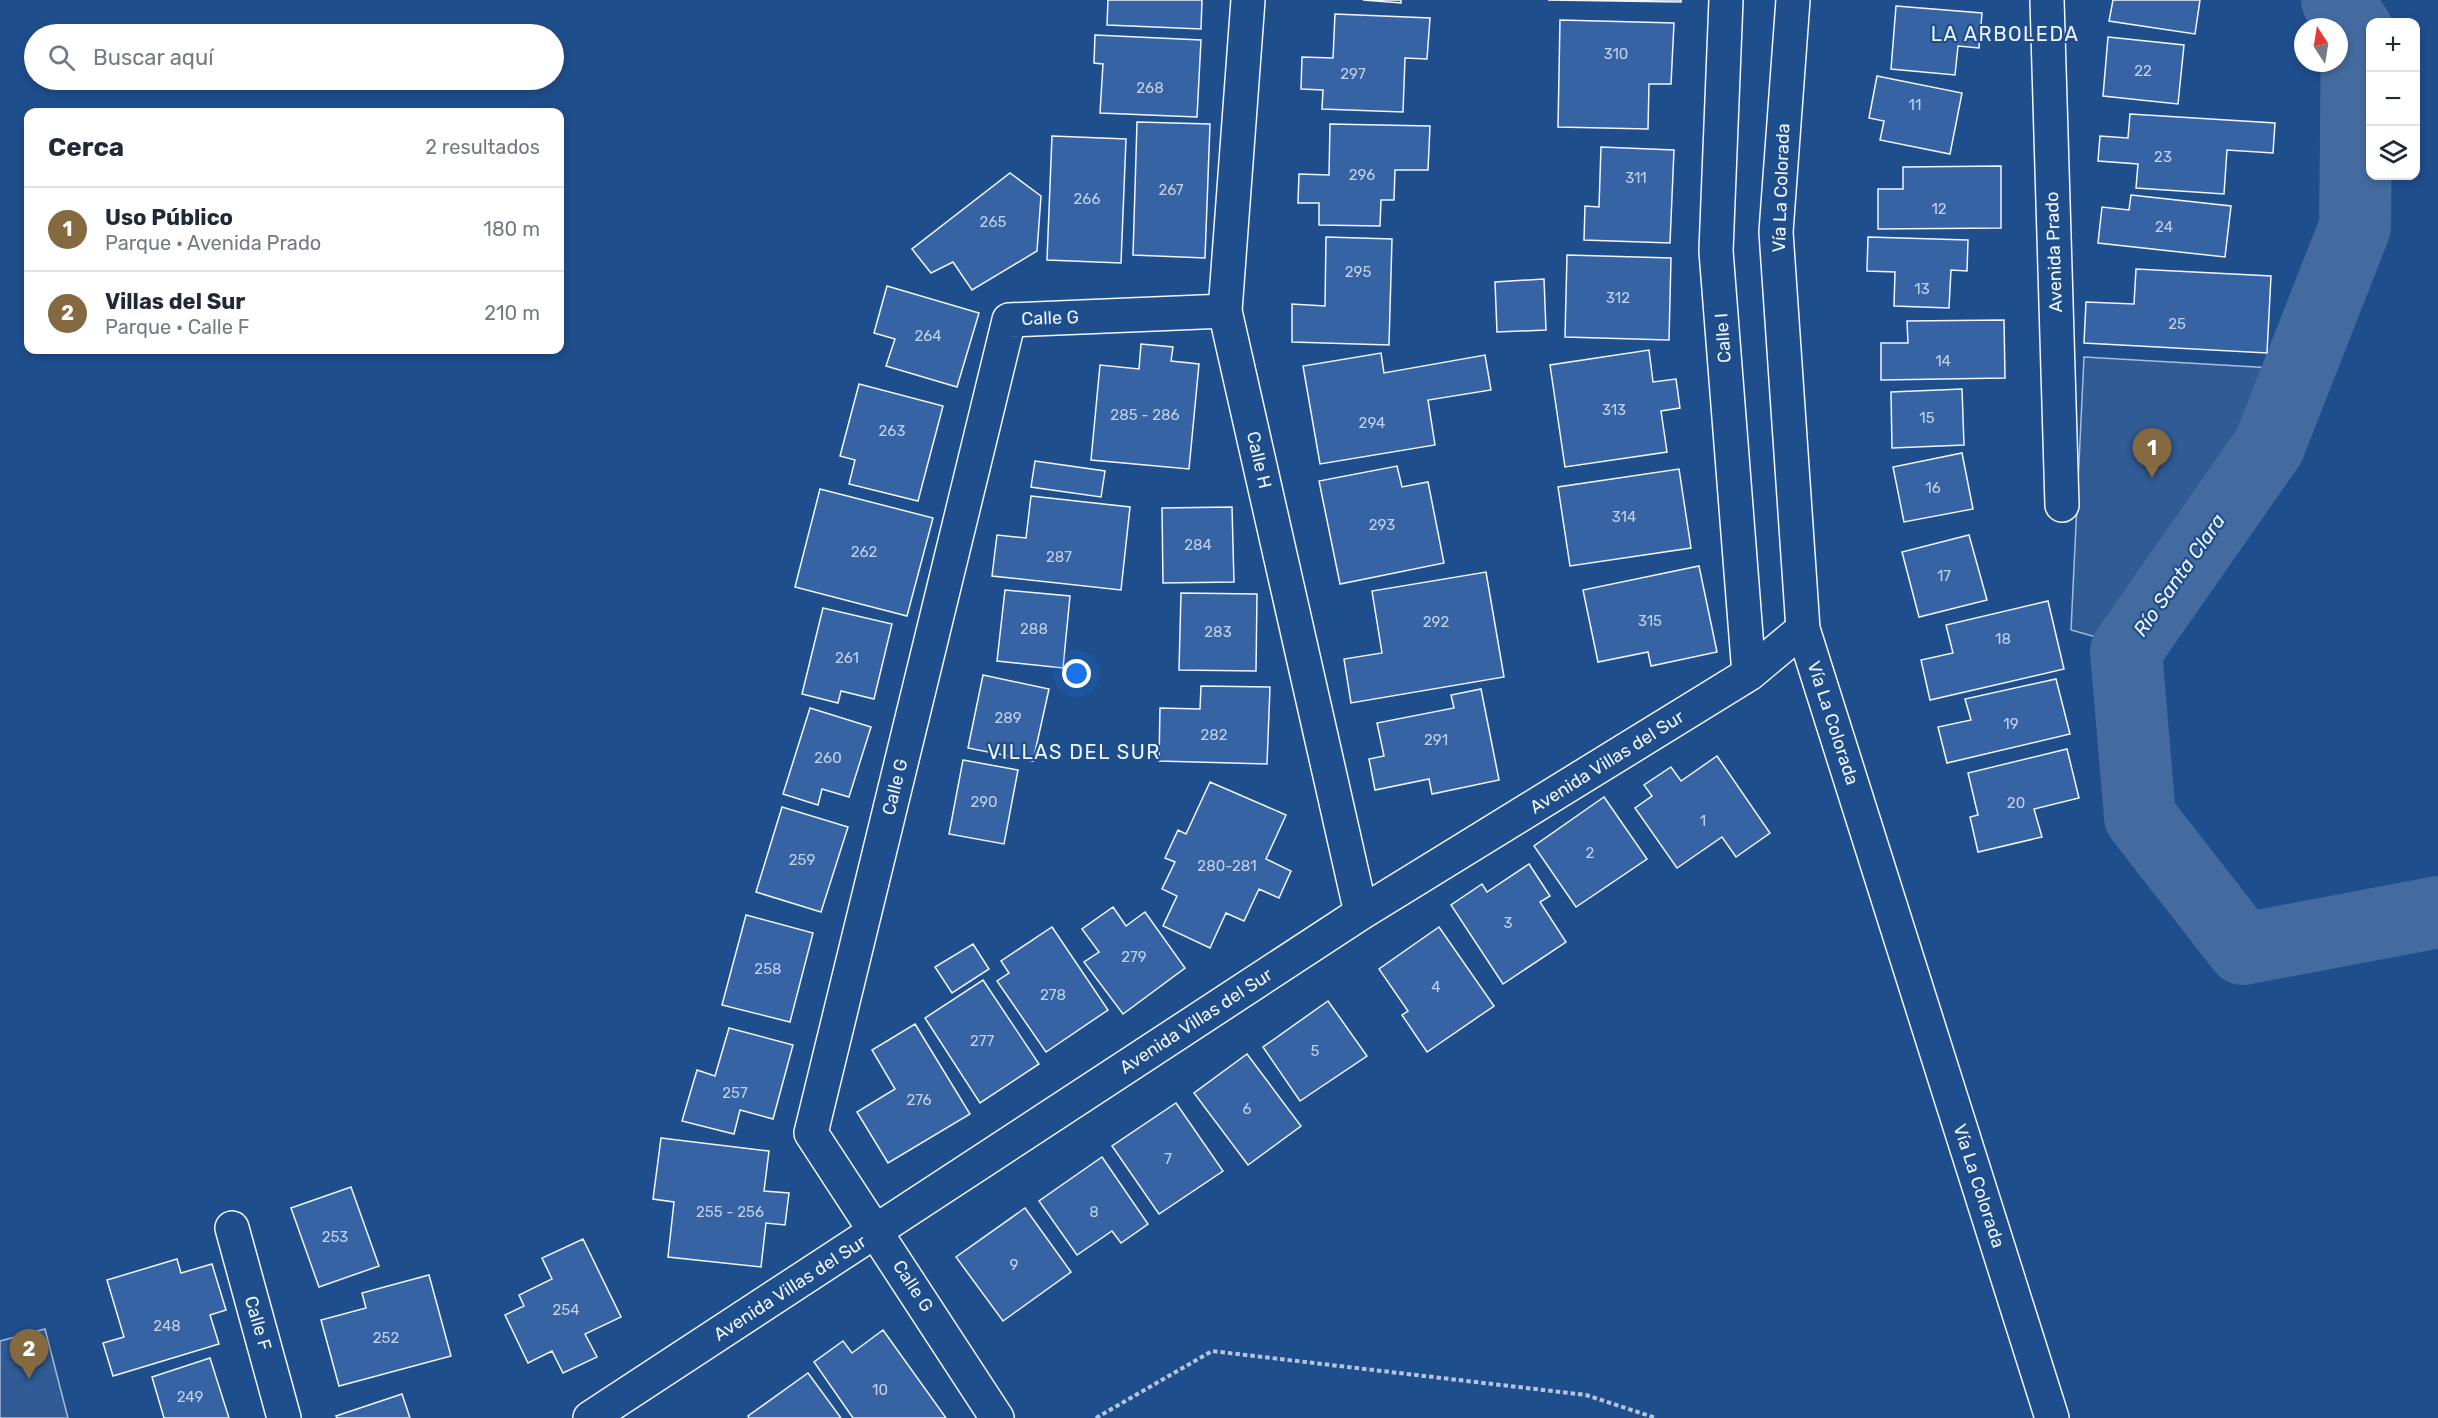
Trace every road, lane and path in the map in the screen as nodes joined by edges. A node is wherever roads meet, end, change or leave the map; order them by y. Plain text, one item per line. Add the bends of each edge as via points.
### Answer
1 (1248, 0) edge
2 (1726, 0) edge
3 (1793, 0) edge
4 (2047, 0) edge
5 (1225, 311) junction
6 (2062, 505) dead end
7 (1803, 629) junction
8 (1749, 674) junction
9 (1361, 913) junction
10 (232, 1228) dead end
11 (877, 1231) junction
12 (284, 1418) edge
13 (590, 1418) edge
14 (997, 1418) edge
15 (1096, 1418) edge
16 (1656, 1418) edge
17 (2052, 1418) edge

1 - 5 street, Calle H
2 - 8 street, Calle I via 1716,251
3 - 7 street, Vía La Colorada via 1776,232
4 - 6 street, Avenida Prado
5 - 9 street, Calle H
5 - 11 street, Calle G via 1009,320 811,1133
7 - 8 street, Avenida Villas del Sur
7 - 17 street, Vía La Colorada
8 - 9 street, Avenida Villas del Sur
9 - 11 street, Avenida Villas del Sur
10 - 12 street, Calle F
11 - 13 street, Avenida Villas del Sur
11 - 14 street, Calle G
15 - 16 path via 1212,1351 1587,1395

